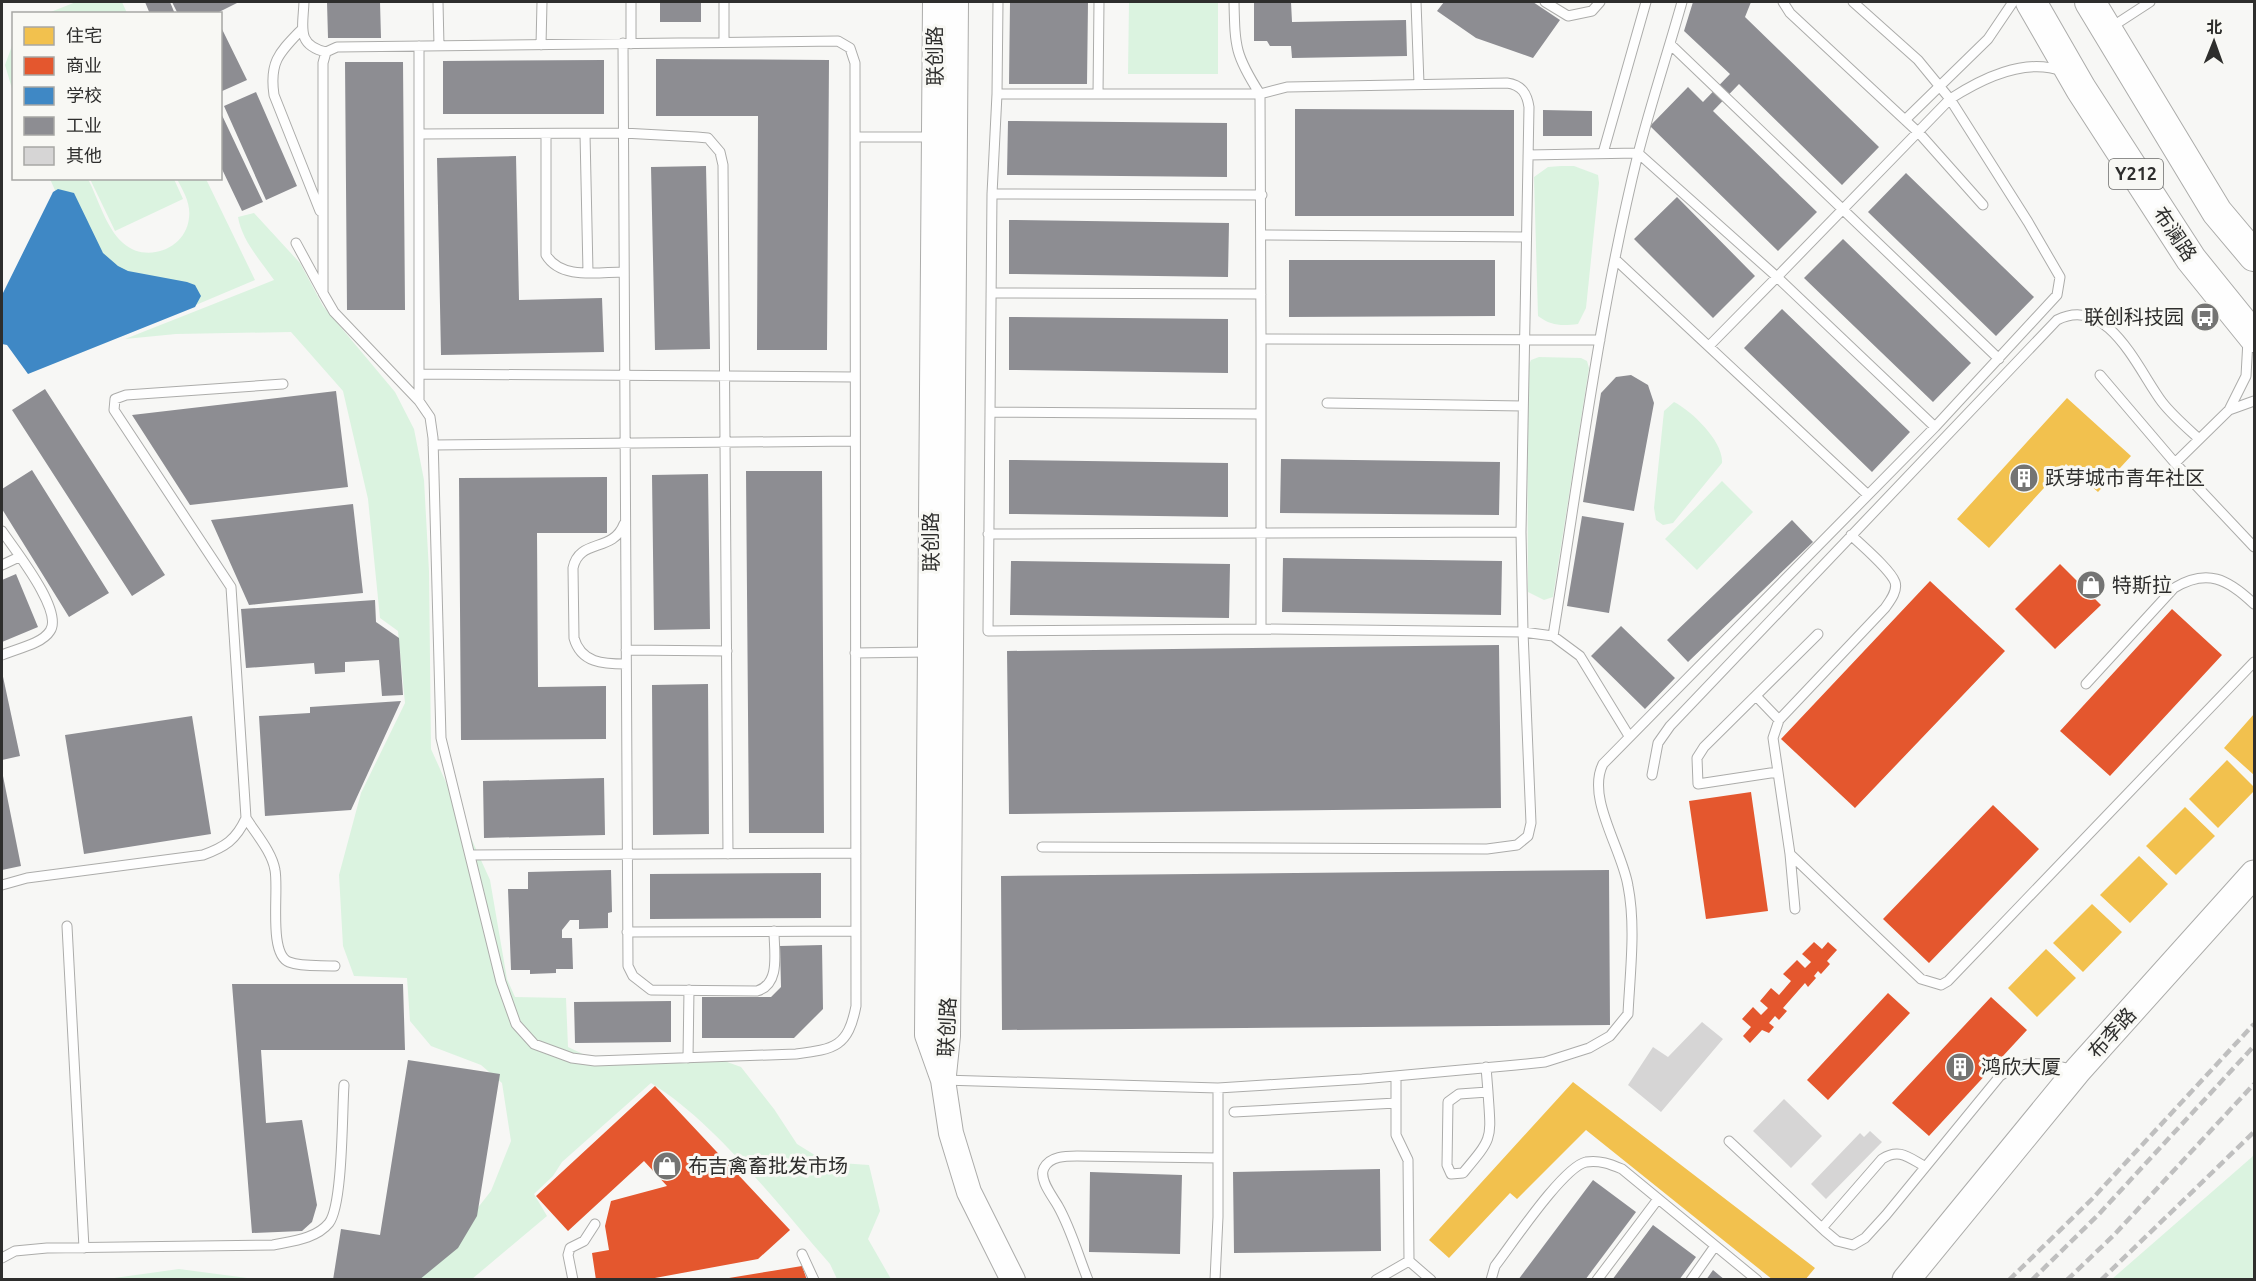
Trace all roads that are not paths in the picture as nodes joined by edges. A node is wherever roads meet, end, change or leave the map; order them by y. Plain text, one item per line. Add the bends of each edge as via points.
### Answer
1 (304, 2) edge
2 (438, 2) edge
3 (542, 2) edge
4 (631, 2) edge
5 (724, 2) edge
6 (935, 2) edge
7 (956, 2) edge
8 (998, 2) edge
9 (1099, 2) edge
10 (1234, 2) edge
11 (1416, 2) edge
12 (1545, 2) edge
13 (1600, 2) edge
14 (1646, 2) edge
15 (1682, 2) edge
16 (1783, 2) edge
17 (1853, 2) edge
18 (2013, 2) edge
19 (2031, 2) edge
20 (2090, 2) edge
21 (2150, 2) edge
22 (302, 29) junction
23 (2106, 31) junction
24 (724, 42) junction
25 (627, 44) junction
26 (1670, 44) junction
27 (541, 45) junction
28 (419, 46) junction
29 (439, 46) junction
30 (326, 52) junction
31 (2074, 75) junction
32 (1419, 84) junction
33 (1939, 85) junction
34 (997, 94) junction
35 (1098, 94) junction
36 (1260, 94) junction
37 (1950, 99) junction
38 (1905, 120) junction
39 (623, 133) junction
40 (1919, 133) junction
41 (419, 134) junction
42 (546, 134) junction
43 (585, 134) junction
44 (856, 137) junction
45 (934, 137) junction
46 (1602, 153) junction
47 (1638, 153) junction
48 (1528, 155) junction
49 (992, 194) junction
50 (1262, 195) junction
51 (1983, 205) dead end
52 (1845, 209) junction
53 (322, 218) junction
54 (1262, 235) junction
55 (1525, 237) junction
56 (296, 243) dead end
57 (2254, 256) edge
58 (1616, 260) junction
59 (588, 272) junction
60 (624, 272) junction
61 (1777, 277) junction
62 (323, 293) junction
63 (991, 293) junction
64 (1261, 294) junction
65 (2251, 333) edge
66 (1261, 339) junction
67 (1524, 339) junction
68 (1600, 340) junction
69 (1709, 346) junction
70 (1999, 359) junction
71 (419, 374) junction
72 (625, 375) junction
73 (2100, 375) dead end
74 (725, 376) junction
75 (855, 377) junction
76 (283, 384) dead end
77 (420, 401) junction
78 (2254, 401) edge
79 (1326, 403) dead end
80 (1522, 406) junction
81 (2229, 410) junction
82 (990, 412) junction
83 (1260, 414) junction
84 (1935, 427) junction
85 (2198, 438) junction
86 (855, 441) junction
87 (726, 442) junction
88 (625, 443) junction
89 (433, 445) junction
90 (2175, 463) junction
91 (1868, 495) junction
92 (625, 522) junction
93 (2, 531) edge
94 (1521, 532) junction
95 (988, 534) junction
96 (1260, 534) junction
97 (1851, 535) junction
98 (2254, 547) edge
99 (19, 557) junction
100 (2, 565) edge
101 (2254, 604) edge
102 (1261, 629) junction
103 (1523, 632) junction
104 (1818, 634) dead end
105 (1553, 636) junction
106 (626, 650) junction
107 (727, 651) junction
108 (940, 652) junction
109 (855, 653) junction
110 (2, 655) edge
111 (2254, 662) edge
112 (626, 664) junction
113 (2086, 684) dead end
114 (1756, 696) junction
115 (1779, 720) junction
116 (1629, 736) junction
117 (1777, 772) junction
118 (1652, 775) dead end
119 (246, 818) junction
120 (1042, 847) dead end
121 (856, 853) junction
122 (728, 854) junction
123 (1790, 854) junction
124 (470, 855) junction
125 (627, 855) junction
126 (2254, 874) edge
127 (2, 885) edge
128 (1795, 909) dead end
129 (67, 926) dead end
130 (774, 931) junction
131 (627, 932) junction
132 (856, 932) junction
133 (335, 966) dead end
134 (689, 990) junction
135 (688, 1058) junction
136 (1486, 1067) junction
137 (2078, 1070) junction
138 (1396, 1076) junction
139 (943, 1080) junction
140 (344, 1085) dead end
141 (1218, 1088) junction
142 (1488, 1092) junction
143 (1396, 1103) junction
144 (1234, 1112) dead end
145 (1729, 1141) dead end
146 (1218, 1158) junction
147 (1924, 1167) junction
148 (1658, 1199) junction
149 (595, 1224) dead end
150 (1822, 1228) junction
151 (1715, 1246) junction
152 (84, 1248) junction
153 (802, 1254) dead end
154 (2, 1258) edge
155 (1409, 1261) junction
156 (573, 1280) edge
157 (814, 1280) edge
158 (1013, 1280) edge
159 (1088, 1280) edge
160 (1215, 1280) edge
161 (1376, 1280) edge
162 (1431, 1280) edge
163 (1491, 1280) edge
164 (1597, 1280) edge
165 (1691, 1280) edge
166 (1757, 1280) edge
167 (1906, 1280) edge

1 - 22 lane
2 - 29 lane
3 - 27 lane
4 - 25 lane
5 - 24 lane
6 - 45 street, 联创路
7 - 108 street, 联创路
8 - 34 lane
9 - 35 lane
10 - 36 lane via 1235,46
11 - 32 lane
12 - 13 lane via 1568,16 1592,11
14 - 46 lane
15 - 26 lane
16 - 38 lane via 1790,13
17 - 33 lane via 1918,60
18 - 33 lane via 1988,39
19 - 31 main road, 布澜路 / Y212
20 - 23 main road, Y212
21 - 23 lane
22 - 30 lane via 310,46
22 - 53 lane via 280,53 273,65 272,79 274,95
23 - 57 main road, Y212 via 2217,212
24 - 25 lane
24 - 44 lane via 838,41 850,48 855,63
25 - 27 lane
25 - 39 lane
26 - 47 lane
26 - 52 lane
27 - 29 lane
28 - 29 lane
28 - 30 lane via 337,47
28 - 41 lane
30 - 53 lane
31 - 37 lane via 2055,68 2028,67 1978,81
31 - 65 main road, 布澜路 / Y212 via 2191,259
32 - 36 lane via 1287,87
32 - 48 lane via 1516,84 1527,96 1529,107
33 - 37 lane
33 - 38 lane
34 - 35 lane
34 - 49 lane
35 - 36 lane
36 - 50 lane
37 - 40 lane
37 - 70 lane via 2060,277 2057,295
38 - 40 lane
39 - 43 lane
39 - 60 lane
39 - 74 lane via 708,138 720,152
40 - 51 lane
40 - 52 lane
41 - 42 lane
41 - 71 lane
42 - 43 lane
42 - 59 lane via 546,255 561,270
43 - 59 lane
44 - 45 lane
44 - 75 lane
45 - 108 street, 联创路
46 - 47 lane
46 - 48 lane
47 - 58 lane
47 - 61 lane
48 - 55 lane
49 - 50 lane
49 - 63 lane
50 - 54 lane
52 - 61 lane
52 - 70 lane
53 - 62 lane
54 - 55 lane
54 - 64 lane
55 - 67 lane
56 - 62 lane
58 - 68 lane
58 - 69 lane
59 - 60 lane
60 - 72 lane
61 - 69 lane
61 - 84 lane
62 - 77 lane via 334,312
63 - 64 lane
63 - 82 lane
64 - 66 lane
65 - 81 lane via 2246,376
66 - 67 lane
66 - 83 lane
67 - 68 lane
67 - 80 lane
68 - 105 lane
69 - 91 lane
70 - 84 lane
71 - 72 lane
71 - 77 lane
72 - 74 lane
72 - 88 lane
73 - 90 lane
74 - 75 lane
74 - 87 lane
75 - 86 lane
76 - 119 lane via 126,395 115,399 114,404 114,410 231,587
77 - 89 lane via 430,417
78 - 81 lane
79 - 80 lane
80 - 94 lane
81 - 85 lane
82 - 83 lane
82 - 95 lane
83 - 96 lane
84 - 91 lane
85 - 90 lane
85 - 97 lane via 2164,404 2109,326 2095,317 2065,316 2046,330
86 - 87 lane
86 - 109 lane
87 - 88 lane
87 - 107 lane
88 - 89 lane
88 - 92 lane
89 - 124 lane via 441,738
90 - 98 lane
91 - 116 lane
92 - 106 lane
92 - 112 lane via 614,540 580,551 573,568 577,647 594,662
93 - 99 lane
94 - 96 lane
94 - 103 lane
95 - 96 lane
95 - 102 lane via 988,632
96 - 102 lane
97 - 115 lane via 1894,581 1892,599
97 - 118 lane via 1670,726 1658,743
99 - 100 lane
99 - 110 lane via 48,602 54,621 44,637
101 - 113 lane via 2228,584 2211,577 2197,576 2185,581 2174,588
102 - 103 lane
103 - 105 lane
103 - 120 lane via 1531,823 1528,836 1517,845 1487,849
104 - 114 lane
105 - 116 lane via 1584,662
106 - 107 lane
106 - 112 lane
107 - 122 lane
108 - 109 lane
108 - 139 street, 联创路 via 927,1035
109 - 121 lane
111 - 123 lane via 1941,985 1930,984 1912,971
112 - 125 lane
114 - 115 lane
114 - 117 lane via 1704,747 1697,758 1698,784
115 - 117 lane via 1773,738
116 - 136 lane via 1597,776 1597,793 1629,886 1628,1014 1610,1036 1589,1048 1545,1062
117 - 123 lane
119 - 127 lane via 239,835 224,848 202,855 27,878
119 - 133 lane via 275,870 280,957 300,965
121 - 122 lane
121 - 132 lane
122 - 125 lane
123 - 128 lane
124 - 125 lane
124 - 135 lane via 501,982 522,1034 534,1044 572,1058
125 - 131 lane
126 - 137 main road, 布李路
129 - 152 lane
130 - 131 lane
130 - 132 lane
130 - 134 lane via 774,976 764,989
131 - 134 lane via 628,966 641,984 651,990
132 - 135 lane via 856,1006 852,1029 839,1042 821,1051 796,1054
134 - 135 lane
136 - 138 lane
136 - 142 lane
137 - 147 lane via 2025,1063 2012,1067 2000,1076
137 - 167 main road, 布李路
138 - 141 lane
138 - 143 lane
139 - 141 lane
139 - 158 street, 联创路 via 951,1133 969,1192
140 - 152 lane via 337,1203 329,1223 309,1237 273,1245
141 - 146 lane
142 - 142 lane via 1459,1094 1448,1102 1447,1165 1451,1174 1462,1173 1488,1143
143 - 144 lane
143 - 155 lane via 1396,1135 1408,1160
145 - 150 lane
146 - 159 lane via 1061,1156 1044,1168 1042,1177 1063,1215
146 - 160 lane
147 - 150 lane via 1900,1152 1892,1153 1882,1159
147 - 150 lane via 1859,1243 1845,1245
148 - 151 lane
148 - 163 lane via 1622,1169 1606,1162 1585,1162 1568,1172 1496,1266
148 - 164 lane
149 - 156 lane via 584,1241 570,1248
151 - 165 lane
151 - 166 lane
152 - 154 lane via 15,1251
153 - 157 lane
155 - 161 lane
155 - 162 lane

